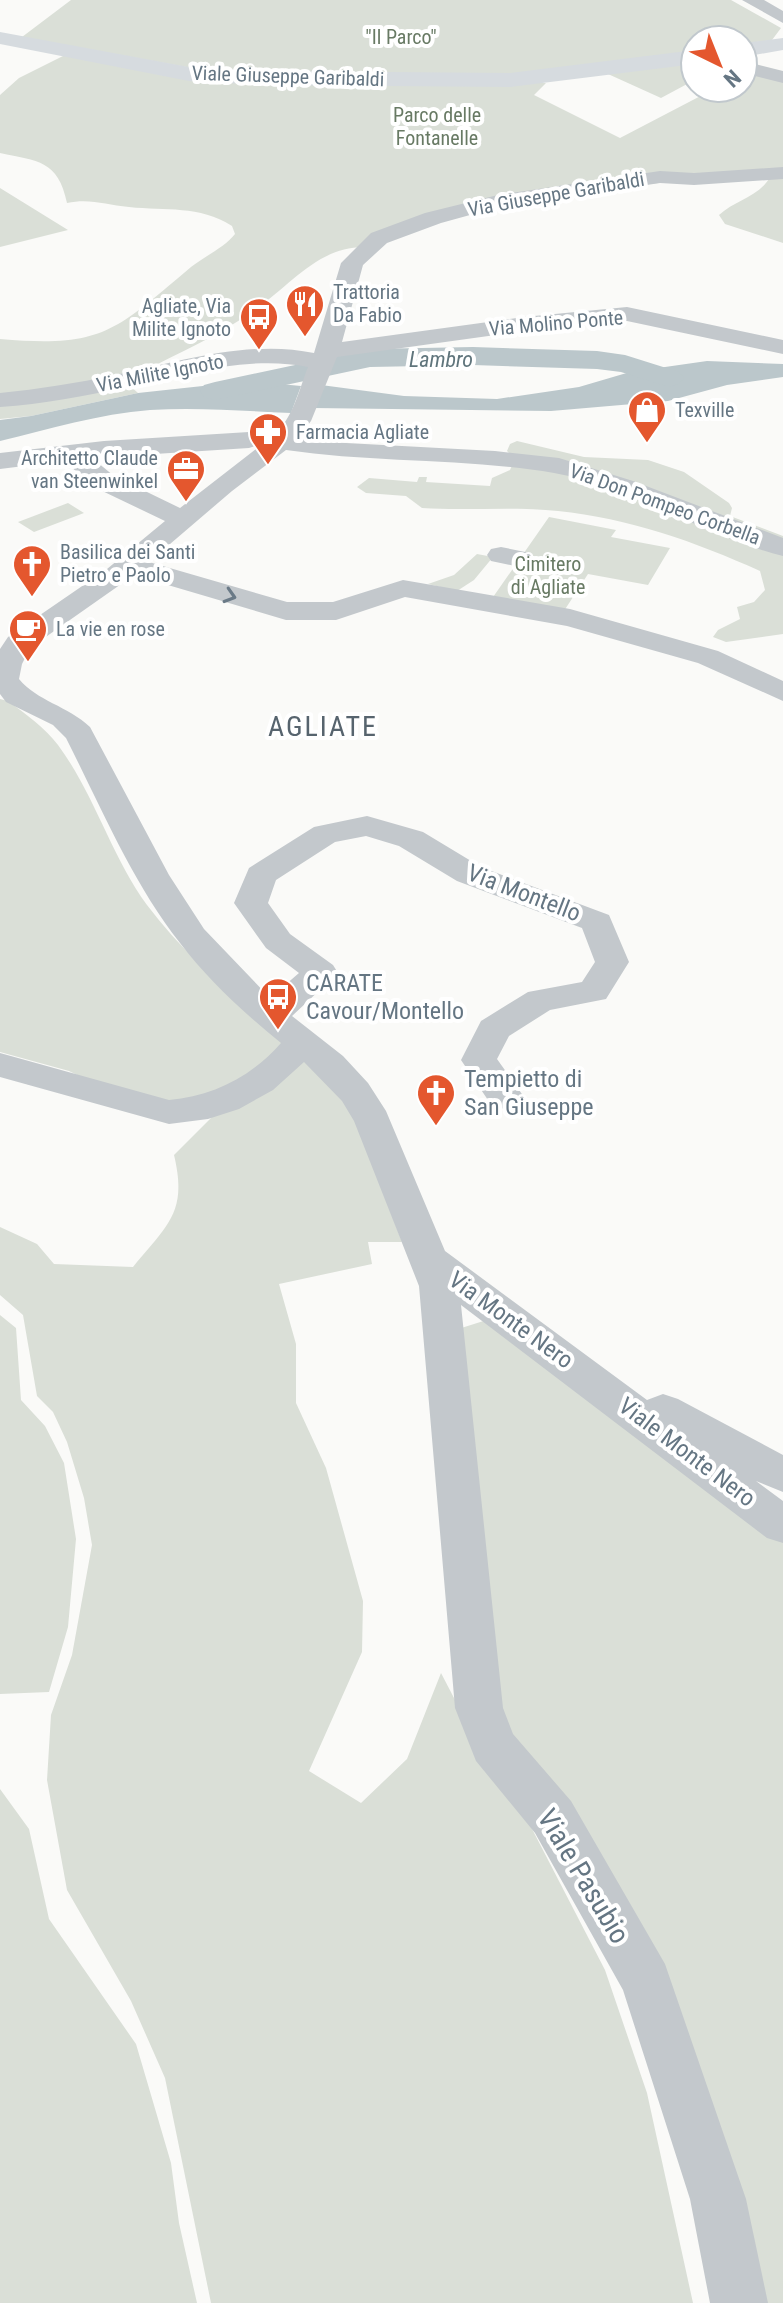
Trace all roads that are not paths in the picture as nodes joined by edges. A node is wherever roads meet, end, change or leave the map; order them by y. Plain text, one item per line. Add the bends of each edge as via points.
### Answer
1 (751, 0) edge
2 (783, 18) edge
3 (9, 40) edge
4 (679, 59) edge
5 (759, 71) edge
6 (783, 77) edge
7 (783, 173) edge
8 (783, 347) edge
9 (324, 357) junction
10 (0, 400) edge
11 (249, 440) dead end
12 (280, 441) junction
13 (174, 446) junction
14 (70, 453) junction
15 (0, 461) edge
16 (223, 485) junction
17 (183, 519) junction
18 (783, 548) edge
19 (129, 565) junction
20 (9, 643) edge
21 (783, 692) edge
22 (270, 1016) junction
23 (302, 1041) junction
24 (0, 1065) edge
25 (505, 1097) dead end
26 (431, 1261) junction
27 (591, 1379) junction
28 (783, 1475) edge
29 (783, 1525) edge
30 (739, 2303) edge

1 - 2 street
3 - 4 main road, Viale Giuseppe Garibaldi via 230,77 478,81
5 - 6 street
7 - 9 street, Via Giuseppe Garibaldi via 616,182 498,201 406,226 379,238 352,263
8 - 9 street, Via Molino Ponte via 627,314 524,324
9 - 10 street, Via Milite Ignoto via 216,360
9 - 12 street, Via Giuseppe Garibaldi via 301,413
11 - 13 street
12 - 16 street, Via Giuseppe Garibaldi
12 - 18 street, Via Don Pompeo Corbella via 402,456 559,466
13 - 14 street
13 - 16 street
14 - 15 street
14 - 17 street via 105,482
16 - 17 street, Via Giuseppe Garibaldi
17 - 19 street, Via Giuseppe Garibaldi
19 - 20 street, Via Giuseppe Garibaldi via 66,612
19 -> 21 street via 286,611 336,611 403,588 570,618 708,657
20 - 22 street, Viale Pasubio via 4,680 8,688 64,719 79,734 152,875 192,936
22 - 23 street, Viale Pasubio
22 - 25 street, Via Montello via 321,973 278,941 251,903 261,875 325,834 367,826 411,839 469,874 597,922 612,962 594,991 540,1000 494,1029 479,1060
23 - 24 street via 254,1086 194,1111 169,1112
23 - 26 street, Viale Pasubio via 355,1092 373,1120
26 - 27 street, Via Monte Nero
26 - 30 street, Viale Pasubio via 439,1286 479,1708 493,1746 553,1817 646,1981 718,2199
27 - 28 street via 625,1390
27 - 29 street, Viale Monte Nero

